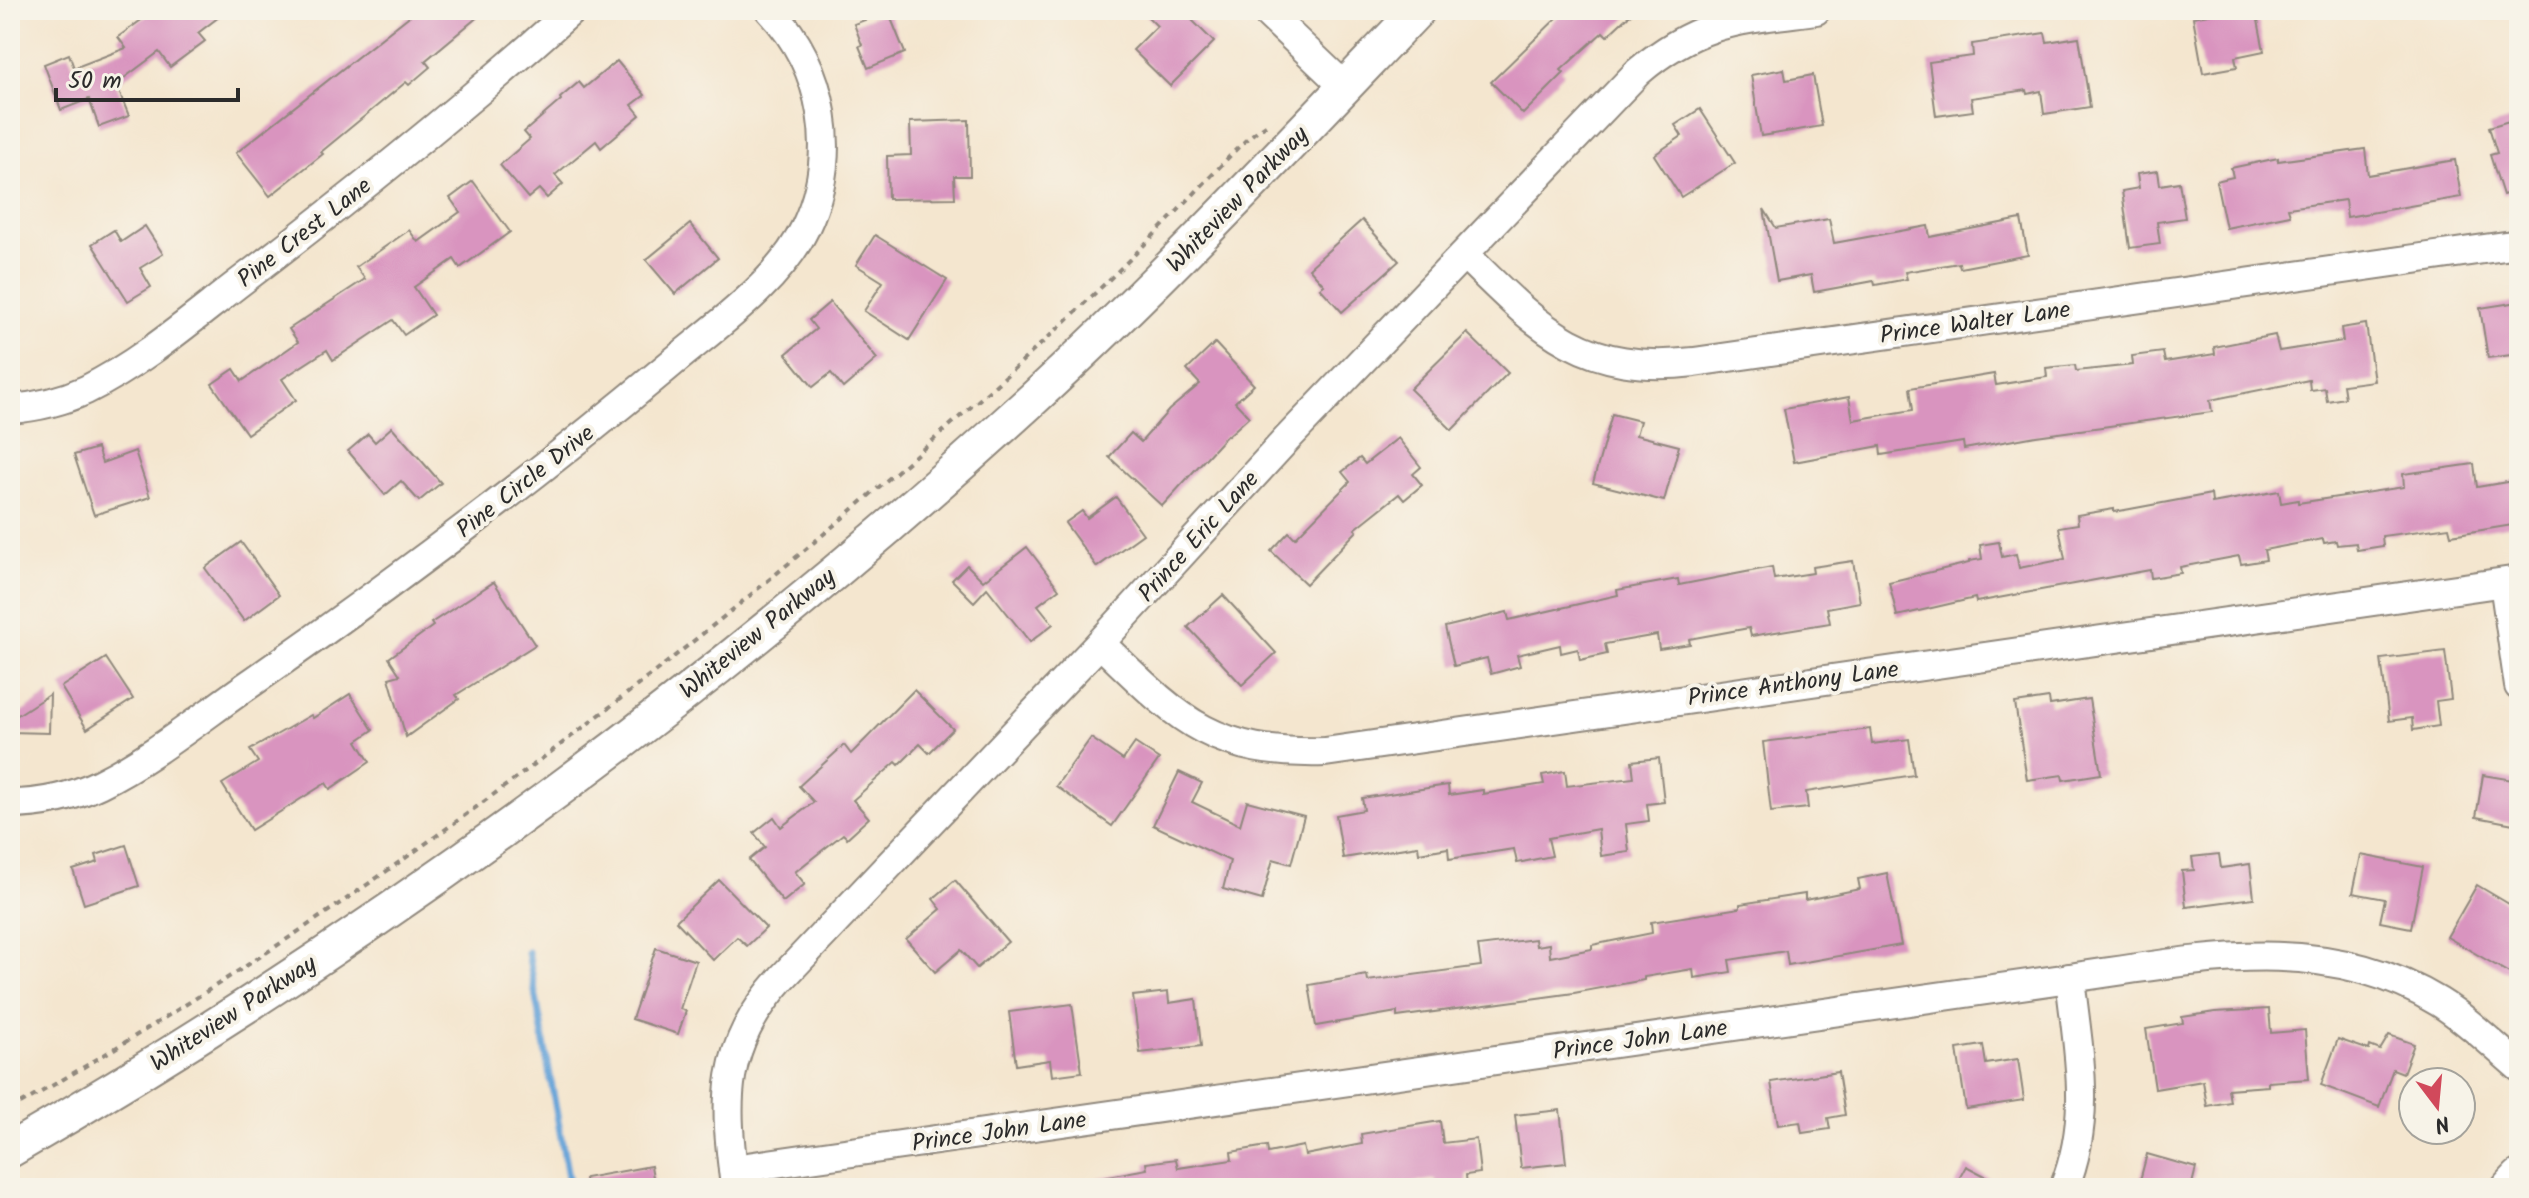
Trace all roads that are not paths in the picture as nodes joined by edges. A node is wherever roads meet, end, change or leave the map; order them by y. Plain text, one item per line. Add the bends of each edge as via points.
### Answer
1 (572, 10) edge
2 (770, 10) edge
3 (1264, 10) edge
4 (1418, 10) edge
5 (1816, 10) edge
6 (1345, 87) junction
7 (2519, 244) edge
8 (1465, 255) junction
9 (10, 409) edge
10 (2511, 582) edge
11 (1100, 643) junction
12 (2519, 686) edge
13 (10, 804) edge
14 (2070, 978) junction
15 (2519, 1067) edge
16 (10, 1150) edge
17 (2519, 1177) edge
18 (734, 1179) edge
19 (2064, 1188) edge
20 (2509, 1188) edge

1 - 9 street, Pine Crest Lane via 392,163 144,354 73,395
2 - 13 street, Pine Circle Drive via 807,63 824,141 816,201 804,231 778,269 687,350 456,535 139,761 62,798
3 - 6 street
4 - 6 street, Whiteview Parkway
5 - 8 street, Prince Eric Lane via 1724,24 1669,47 1619,89
6 - 16 street, Whiteview Parkway via 1224,214 1031,401 685,692 450,868 319,958
7 - 8 street, Prince Walter Lane via 1671,365 1615,361 1574,347 1516,305
8 - 11 street, Prince Eric Lane
10 - 11 street, Prince Anthony Lane via 1325,752 1256,748 1201,730 1160,701
10 - 12 street
11 - 18 street, Prince Eric Lane via 760,1004 740,1043 730,1079 727,1111
14 - 15 street, Prince John Lane via 2228,957 2318,959 2418,990 2457,1014
14 - 18 street, Prince John Lane
14 - 19 street via 2082,1106 2078,1147
17 - 20 street

